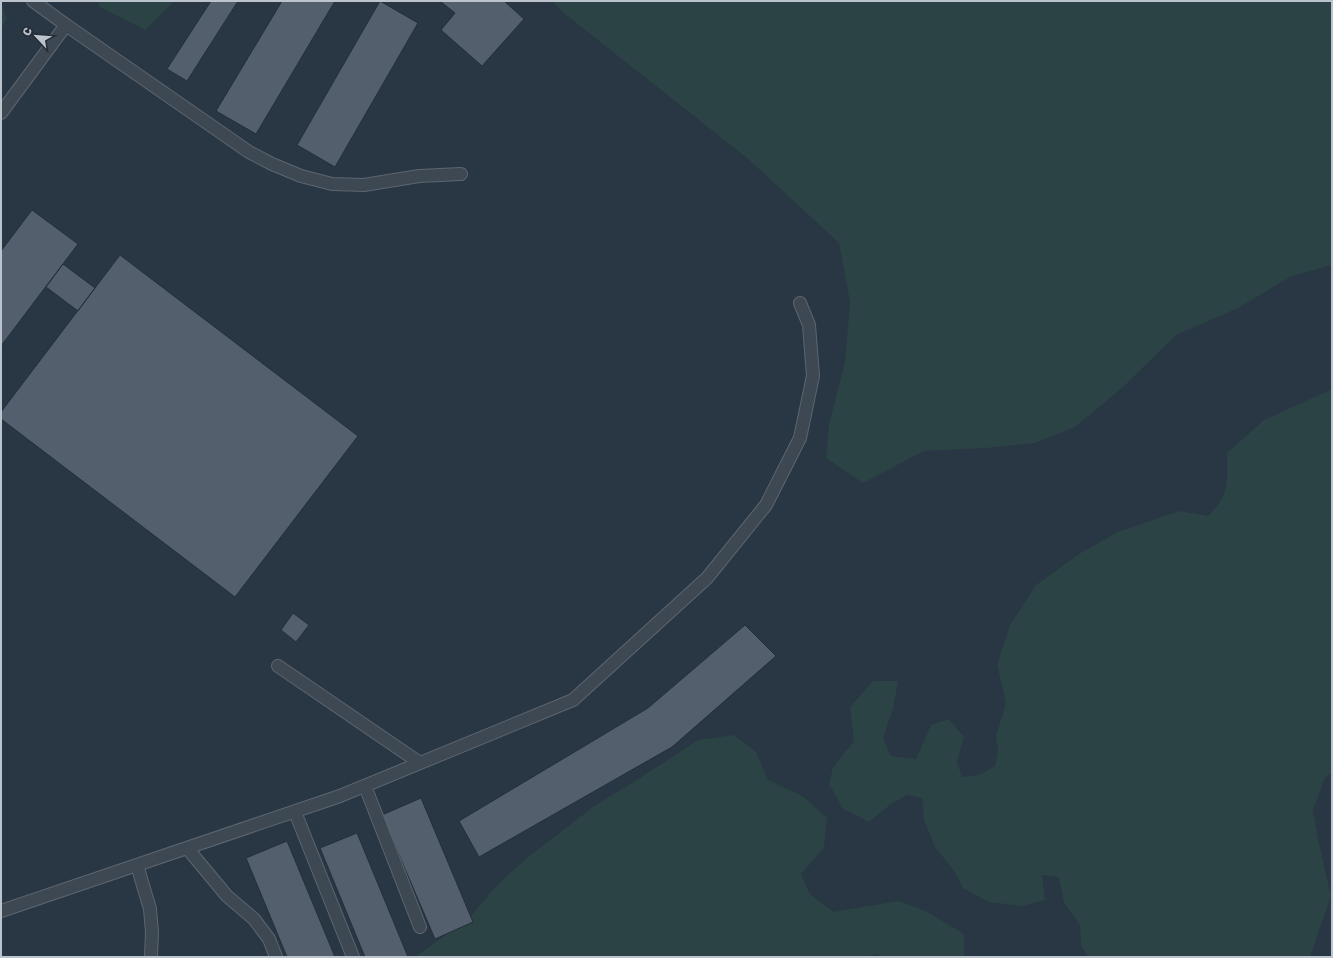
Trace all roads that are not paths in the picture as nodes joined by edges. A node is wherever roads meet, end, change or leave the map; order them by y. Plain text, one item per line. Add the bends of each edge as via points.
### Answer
1 (33, 1) edge
2 (66, 25) junction
3 (1, 113) edge
4 (461, 174) dead end
5 (800, 303) dead end
6 (278, 666) dead end
7 (420, 763) junction
8 (365, 786) junction
9 (295, 812) junction
10 (187, 848) junction
11 (137, 865) junction
12 (1, 911) edge
13 (420, 927) dead end
14 (151, 957) edge
15 (276, 957) edge
16 (353, 957) edge

1 - 2 lane
2 - 3 lane
2 - 4 lane via 249,152 301,176 332,184 364,185 419,176
5 - 7 lane via 810,325 813,376 800,438 766,505 707,578 573,700
6 - 7 lane
7 - 8 lane
8 - 9 lane
8 - 13 lane
9 - 10 lane
9 - 16 lane
10 - 11 lane
10 - 15 lane via 227,896 254,919 269,939
11 - 12 lane
11 - 14 lane via 150,909

